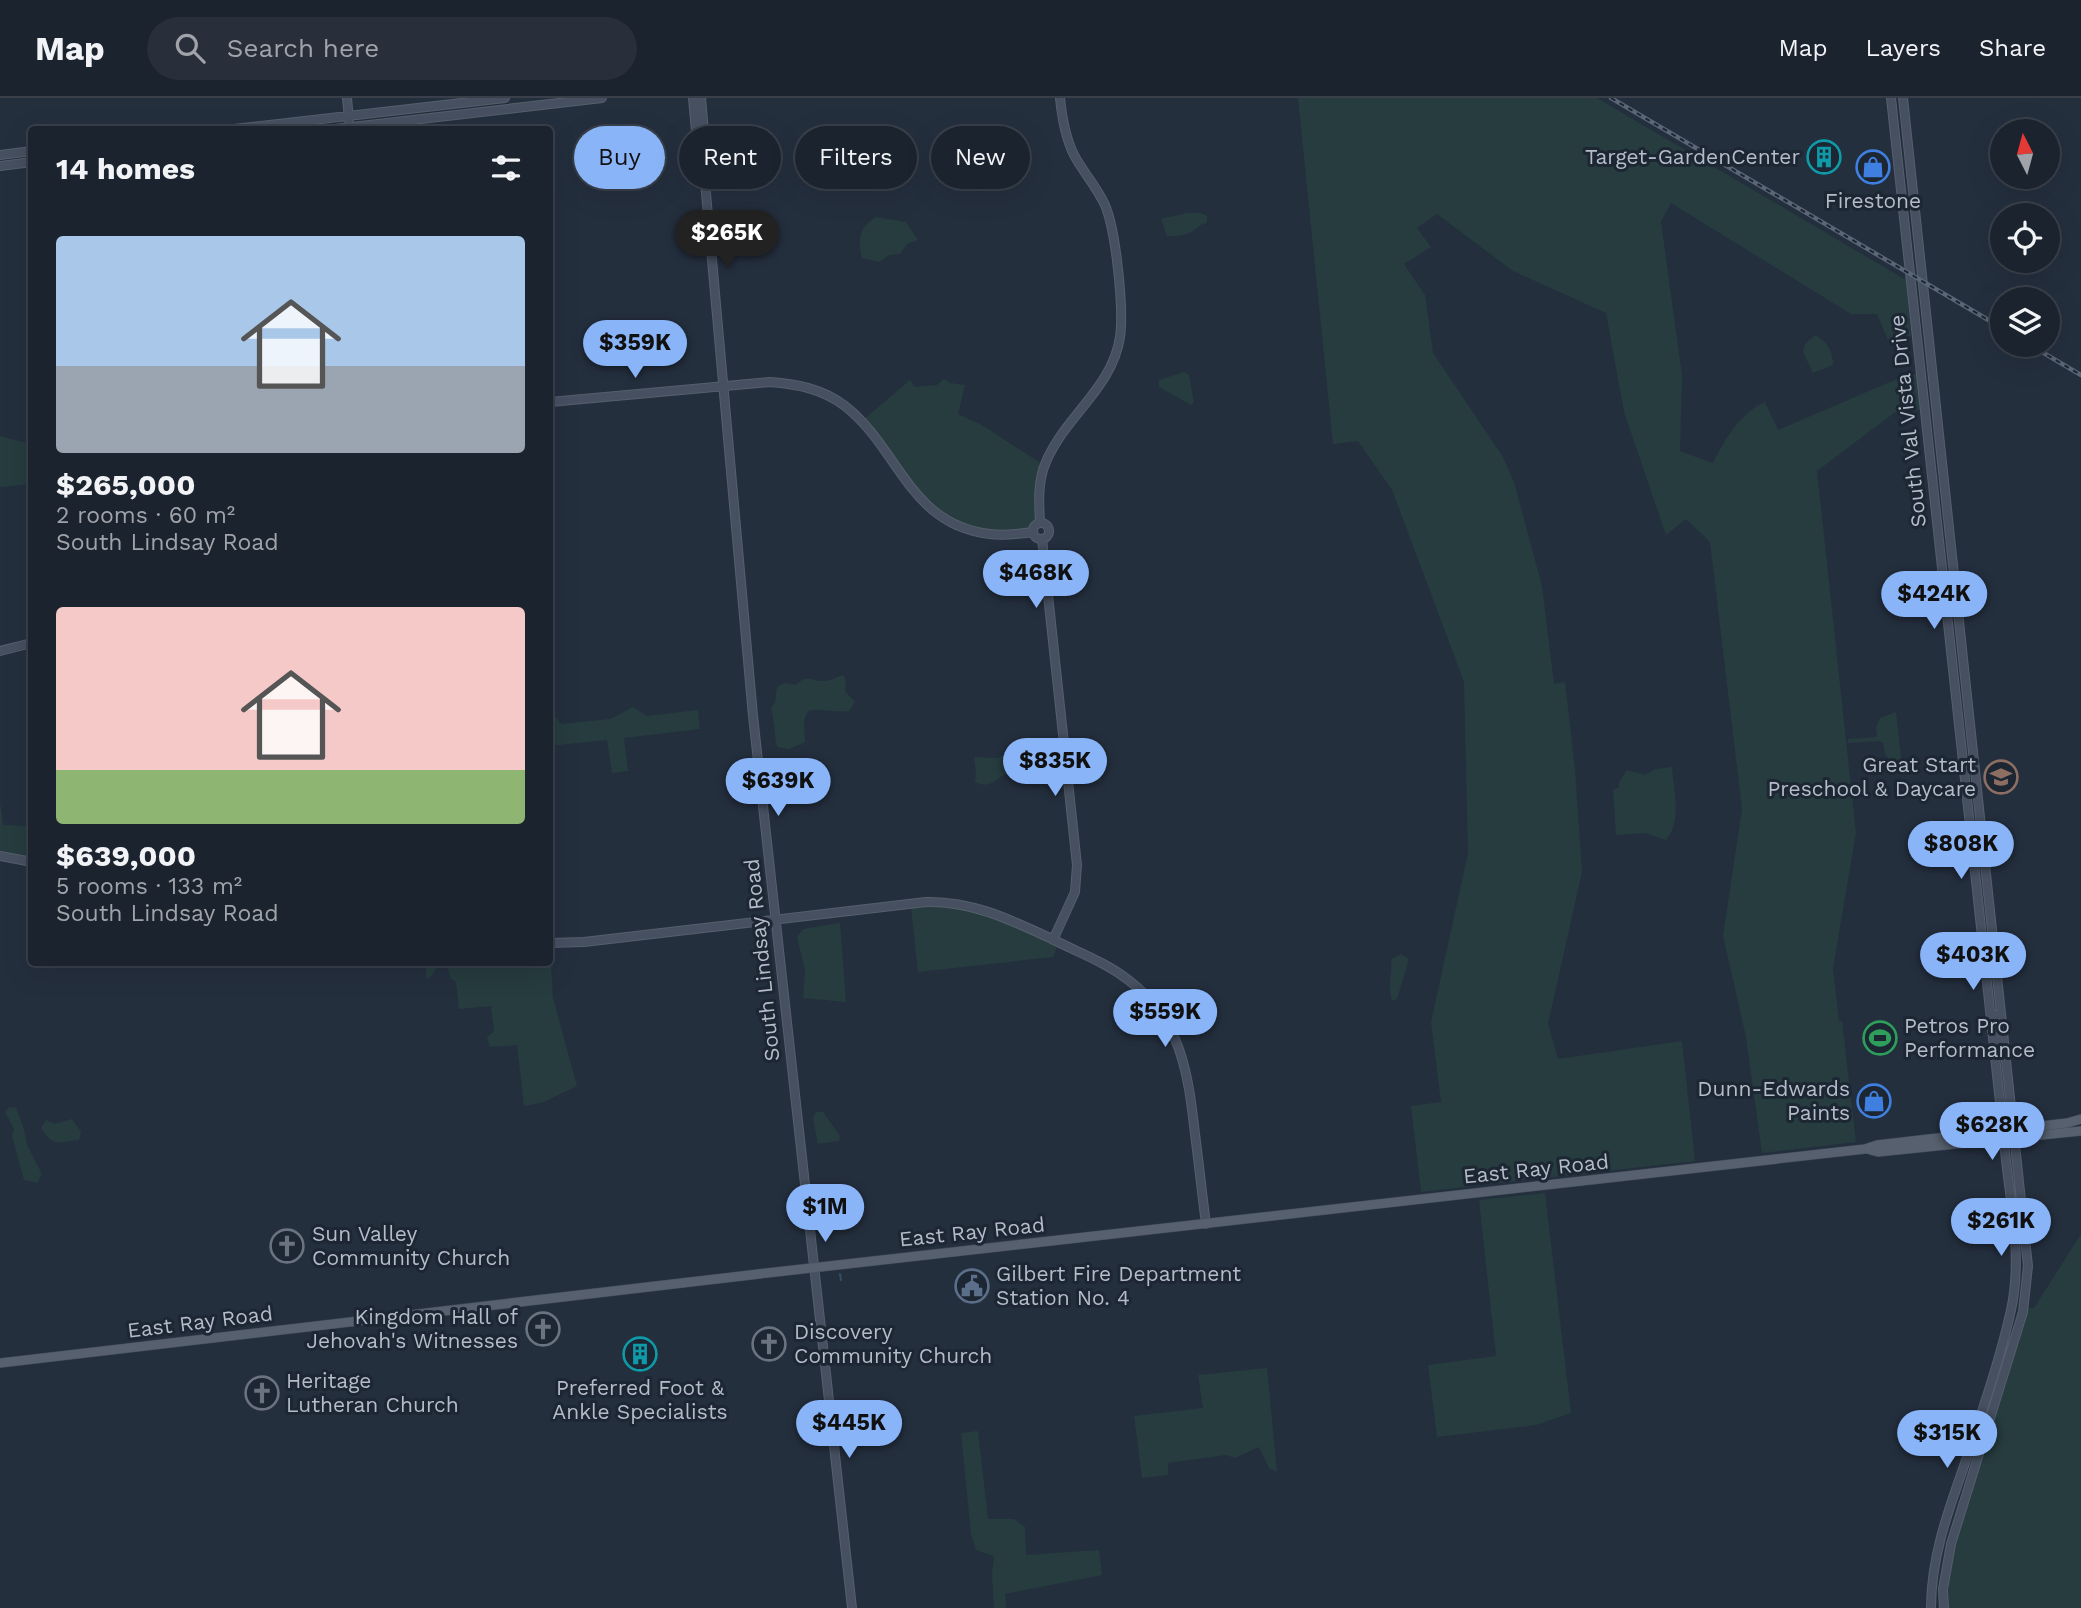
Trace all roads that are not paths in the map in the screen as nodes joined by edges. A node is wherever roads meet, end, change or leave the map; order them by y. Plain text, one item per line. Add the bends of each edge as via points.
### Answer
1 (347, 98) edge
2 (505, 98) edge
3 (602, 98) edge
4 (692, 98) edge
5 (701, 98) edge
6 (1060, 98) edge
7 (1892, 98) edge
8 (1903, 98) edge
9 (546, 101) edge
10 (349, 116) junction
11 (1905, 117) junction
12 (1894, 118) junction
13 (260, 126) edge
14 (350, 126) edge
15 (365, 126) edge
16 (695, 126) edge
17 (704, 126) edge
18 (28, 152) edge
19 (0, 155) edge
20 (28, 162) edge
21 (0, 166) edge
22 (706, 189) edge
23 (1919, 240) junction
24 (1907, 241) junction
25 (722, 386) junction
26 (553, 402) edge
27 (1040, 523) junction
28 (1033, 532) junction
29 (1042, 539) junction
30 (28, 644) edge
31 (0, 652) edge
32 (0, 856) edge
33 (28, 861) edge
34 (775, 919) junction
35 (1053, 940) junction
36 (553, 943) edge
37 (1990, 1013) junction
38 (2006, 1048) junction
39 (2081, 1119) edge
40 (2081, 1130) edge
41 (2014, 1133) junction
42 (2003, 1134) junction
43 (2023, 1210) junction
44 (2011, 1211) junction
45 (1206, 1224) junction
46 (813, 1268) junction
47 (2003, 1338) junction
48 (2015, 1340) junction
49 (0, 1363) edge
50 (852, 1608) edge
51 (1931, 1608) edge
52 (1944, 1608) edge

1 - 10 main road
2 - 10 main road
3 - 9 main road
4 - 16 main road, South Lindsay Road
5 - 17 main road, South Lindsay Road
6 - 27 main road via 1070,144 1111,223 1121,323 1109,371 1046,463 1039,494
7 - 12 main road, South Val Vista Drive
8 - 11 main road, South Val Vista Drive
9 - 15 main road
10 - 13 main road
10 - 14 main road
11 - 12 main road
11 - 23 main road, South Val Vista Drive
12 - 24 main road, South Val Vista Drive
18 - 19 main road
20 - 21 main road
22 - 25 main road, South Lindsay Road
23 - 24 main road
23 - 38 main road, South Val Vista Drive
24 - 37 main road, South Val Vista Drive
25 - 26 main road
25 - 28 main road via 789,383 824,394 860,421 916,496 940,516 983,533
25 - 34 main road, South Lindsay Road
27 - 28 main road
27 - 29 main road via 1049,531
28 - 29 main road
29 - 35 main road via 1077,877
30 - 31 main road
32 - 33 main road
34 - 35 main road via 948,903 995,913
34 - 36 main road
34 - 46 main road, South Lindsay Road
35 - 45 main road via 1129,980 1174,1034 1187,1071
37 - 38 main road
37 - 42 main road, South Val Vista Drive
38 - 41 main road, South Val Vista Drive
39 - 41 main road, East Ray Road
40 - 41 main road, East Ray Road
41 - 42 main road, East Ray Road
41 - 43 main road, South Val Vista Drive
42 - 44 main road, South Val Vista Drive
42 - 45 main road, East Ray Road
43 - 44 main road
43 - 48 main road, South Val Vista Drive via 2028,1282
44 - 47 main road, South Val Vista Drive via 2015,1281
45 - 46 main road, East Ray Road
46 - 49 main road, East Ray Road
46 - 50 main road, South Lindsay Road
47 - 48 main road
47 - 51 main road, South Val Vista Drive via 1942,1530
48 - 52 main road, South Val Vista Drive via 1951,1544

